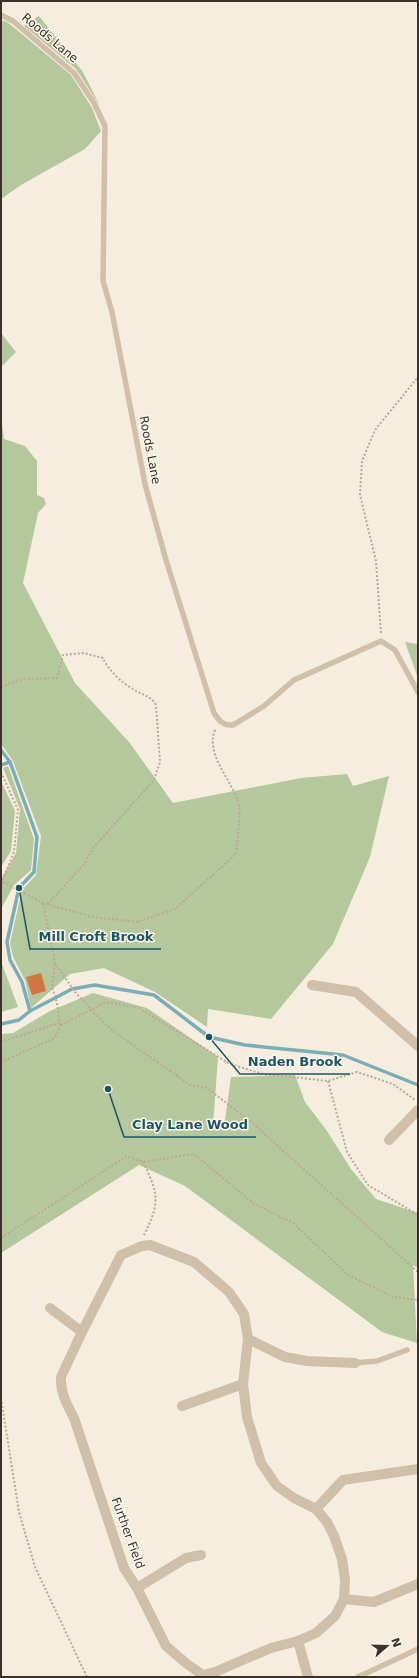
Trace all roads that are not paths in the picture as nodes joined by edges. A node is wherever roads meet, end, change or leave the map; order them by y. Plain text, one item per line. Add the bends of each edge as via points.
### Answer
1 (1, 15) edge
2 (418, 692) edge
3 (312, 985) dead end
4 (418, 1046) edge
5 (418, 1108) edge
6 (389, 1140) dead end
7 (50, 1308) dead end
8 (82, 1332) junction
9 (248, 1339) junction
10 (407, 1350) dead end
11 (355, 1364) joint
12 (242, 1384) junction
13 (182, 1406) dead end
14 (418, 1469) edge
15 (316, 1508) junction
16 (201, 1555) dead end
17 (418, 1584) edge
18 (137, 1588) junction
19 (344, 1599) junction
20 (298, 1641) junction
21 (418, 1649) edge
22 (308, 1677) edge
23 (358, 1677) edge

1 - 2 lane, Roods Lane via 13,21 74,73 94,103 105,126 103,281 112,312 145,484 194,653 212,707 220,721 227,726 233,725 264,706 294,680 381,641 395,650
3 - 4 street via 356,992
5 - 6 street
7 - 8 street
8 - 9 street, Further Field via 121,1255 150,1245 194,1262 229,1292 244,1314
8 - 18 street, Further Field via 61,1377 63,1396 74,1418 124,1568
9 - 11 street via 285,1357
9 - 12 street
10 - 11 lane via 377,1361
12 - 13 street
12 - 15 street via 247,1417 261,1463 277,1486 294,1498
14 - 15 street via 343,1480
15 - 19 street via 327,1522 342,1559
16 - 18 street via 186,1558
17 - 19 street via 374,1602
18 - 20 street, Further Field via 166,1646 203,1675 270,1648
19 - 20 street via 326,1626
20 - 22 street
21 - 23 lane

